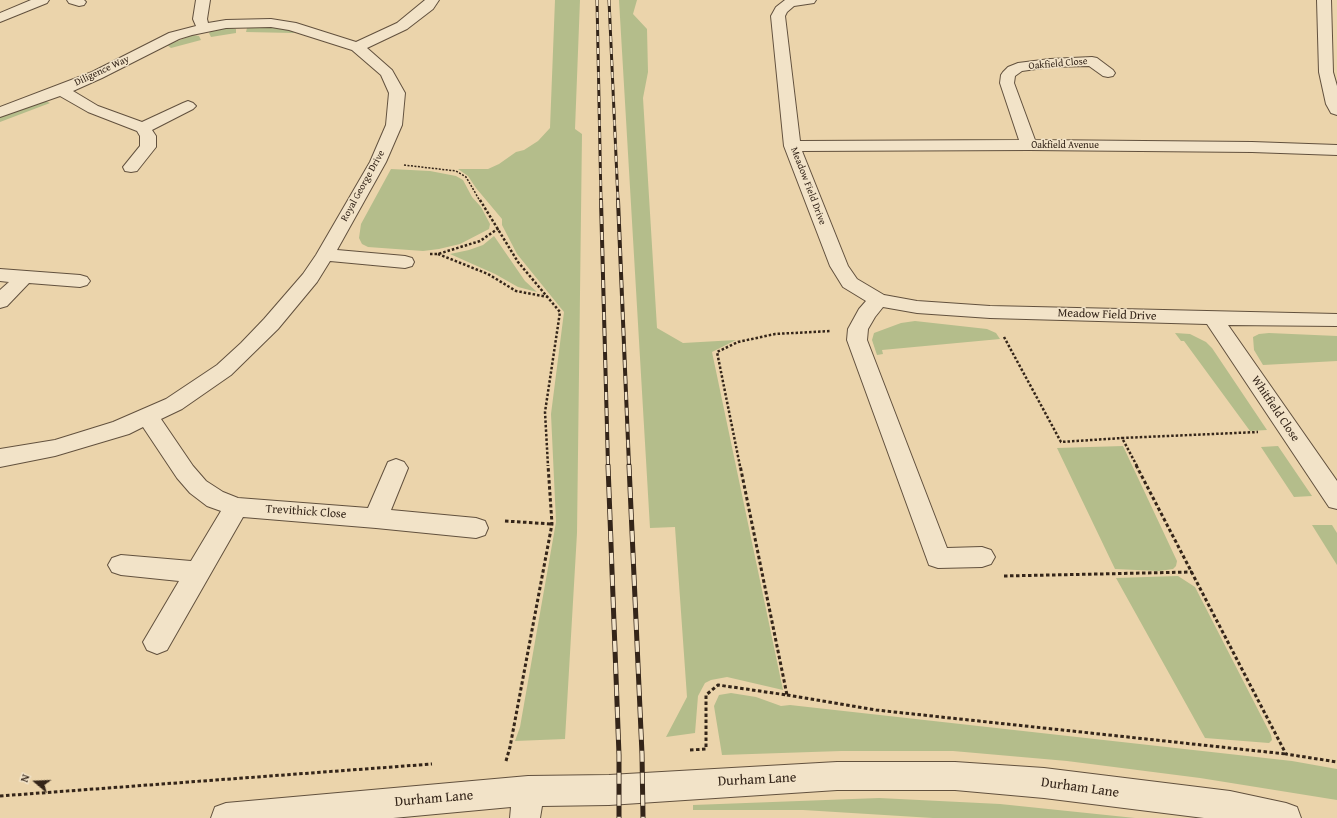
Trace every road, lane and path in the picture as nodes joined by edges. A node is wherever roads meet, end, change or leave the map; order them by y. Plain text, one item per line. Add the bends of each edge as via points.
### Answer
1 (42, 0) edge
2 (203, 0) edge
3 (432, 0) edge
4 (809, 0) edge
5 (1324, 0) edge
6 (788, 2) edge
7 (0, 18) edge
8 (203, 27) junction
9 (1331, 33) edge
10 (357, 46) junction
11 (1108, 73) dead end
12 (61, 90) junction
13 (188, 106) dead end
14 (1337, 110) edge
15 (0, 112) edge
16 (143, 128) junction
17 (1029, 145) junction
18 (792, 146) junction
19 (1337, 150) edge
20 (378, 162) junction
21 (131, 167) dead end
22 (498, 228) junction
23 (424, 254) dead end
24 (438, 254) junction
25 (325, 255) junction
26 (405, 262) dead end
27 (0, 276) edge
28 (23, 278) junction
29 (80, 281) dead end
30 (548, 297) junction
31 (878, 300) junction
32 (0, 302) edge
33 (990, 312) junction
34 (1213, 318) junction
35 (1337, 320) edge
36 (858, 329) junction
37 (147, 416) junction
38 (1290, 432) junction
39 (1122, 438) junction
40 (0, 458) edge
41 (396, 468) dead end
42 (1337, 500) edge
43 (236, 507) junction
44 (376, 518) junction
45 (552, 524) junction
46 (476, 528) joint
47 (982, 558) joint
48 (121, 565) dead end
49 (198, 572) junction
50 (1192, 572) junction
51 (157, 642) dead end
52 (787, 695) junction
53 (685, 751) dead end
54 (1286, 754) junction
55 (498, 762) dead end
56 (1337, 762) edge
57 (434, 764) dead end
58 (0, 796) edge
59 (527, 804) edge
60 (1217, 812) edge
61 (226, 818) edge
62 (1286, 818) edge

1 - 7 street
2 - 8 street via 200,19
3 - 10 street via 402,26
4 - 6 street, Meadow Field Drive
5 - 9 street
6 - 18 street, Meadow Field Drive via 781,10 778,22
8 - 10 street, Royal George Drive via 271,22
8 - 12 street, Diligence Way via 174,36
9 - 14 street via 1326,72
10 - 20 street, Royal George Drive via 387,73 397,93 394,125
11 - 17 street, Oakfield Close via 1092,61 1050,63 1018,67 1013,70 1008,75 1007,82
12 - 15 street, Diligence Way
12 - 16 street via 92,109
13 - 16 street
16 - 21 street via 148,136 148,147
17 - 18 street, Oakfield Avenue
17 - 19 street, Oakfield Avenue
18 - 31 street, Meadow Field Drive via 839,266 850,283
20 - 22 path via 442,169 466,177
20 - 25 street, Royal George Drive
22 - 24 path via 480,241
22 - 30 path via 518,262
23 - 24 path
24 - 30 path via 488,274 516,291
25 - 26 street
25 - 37 street, Royal George Drive via 310,278 272,324 224,370 174,404
27 - 28 street
28 - 29 street
28 - 32 street
30 - 45 path via 560,312 545,412
31 - 33 street, Meadow Field Drive
31 - 36 street
33 - 34 street, Meadow Field Drive
33 - 39 path via 1060,442
34 - 35 street, Meadow Field Drive
34 - 38 street, Whitfield Close
36 - 47 street via 857,340 938,558
36 - 52 path via 775,334 738,342 717,352
37 - 40 street, Royal George Drive via 87,439
37 - 43 street, Trevithick Close via 198,487 215,499
38 - 39 path
38 - 42 street, Whitfield Close
39 - 50 path
41 - 44 street
43 - 44 street, Trevithick Close
43 - 49 street
44 - 46 street, Trevithick Close
45 - 46 path via 489,520
45 - 55 path via 510,747 506,761
47 - 50 path via 989,576
48 - 49 street
49 - 51 street
50 - 54 path
52 - 53 path via 718,685 706,696 706,749
52 - 54 path via 876,710
54 - 56 path
57 - 58 path
59 - 60 street, Durham Lane via 609,790 836,776 955,776 1044,783
59 - 61 street, Durham Lane
60 - 62 street, Durham Lane via 1230,806

